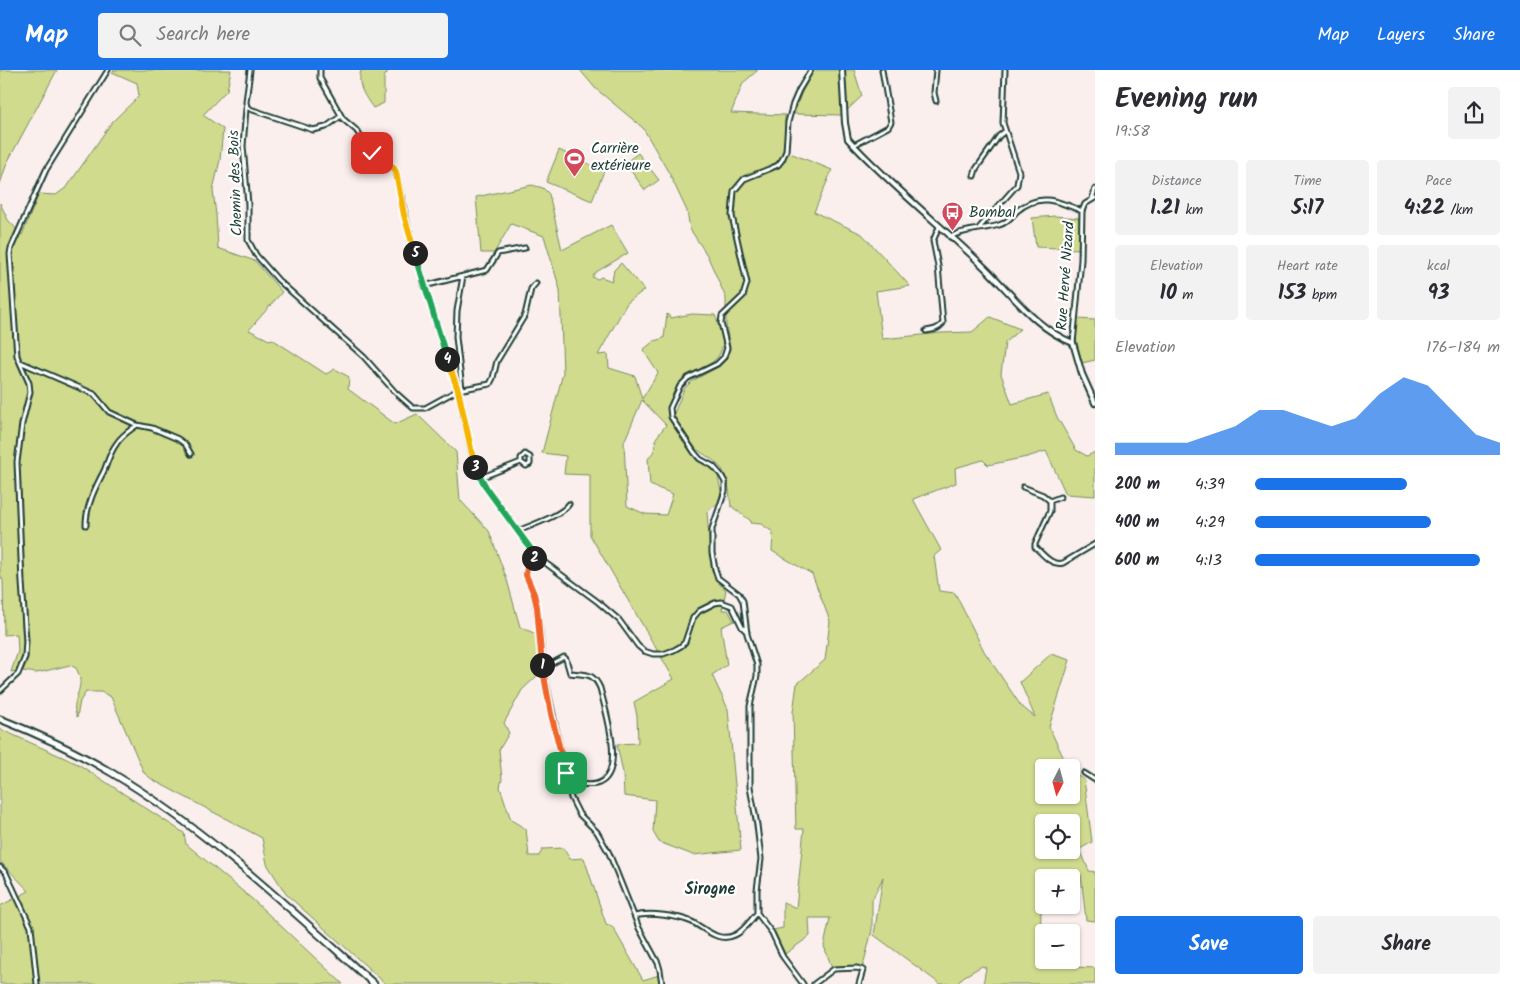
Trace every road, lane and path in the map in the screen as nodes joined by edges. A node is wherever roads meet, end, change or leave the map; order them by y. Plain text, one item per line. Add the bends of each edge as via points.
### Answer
1 (108, 70) edge
2 (250, 70) edge
3 (320, 70) edge
4 (811, 70) edge
5 (842, 70) edge
6 (882, 70) edge
7 (936, 70) edge
8 (1005, 70) edge
9 (936, 101) dead end
10 (247, 106) junction
11 (341, 116) junction
12 (1004, 132) junction
13 (854, 146) junction
14 (974, 176) dead end
15 (1095, 189) edge
16 (1093, 198) edge
17 (1082, 211) junction
18 (987, 220) junction
19 (995, 226) junction
20 (939, 227) junction
21 (979, 228) junction
22 (950, 237) junction
23 (525, 248) dead end
24 (463, 276) junction
25 (536, 283) dead end
26 (424, 286) junction
27 (926, 331) dead end
28 (1073, 343) junction
29 (19, 362) junction
30 (460, 389) junction
31 (1095, 403) edge
32 (137, 425) junction
33 (191, 454) dead end
34 (521, 462) dead end
35 (480, 478) junction
36 (1023, 487) dead end
37 (1060, 497) dead end
38 (1050, 501) junction
39 (569, 504) dead end
40 (86, 525) dead end
41 (518, 531) junction
42 (1095, 544) edge
43 (536, 556) junction
44 (747, 632) junction
45 (543, 668) junction
46 (0, 691) edge
47 (0, 719) edge
48 (1084, 773) dead end
49 (1095, 780) edge
50 (568, 783) junction
51 (0, 867) edge
52 (757, 913) junction
53 (635, 916) junction
54 (37, 984) edge
55 (374, 984) edge
56 (662, 984) edge
57 (804, 984) edge
58 (814, 984) edge
59 (859, 984) edge

1 - 29 street via 46,170 11,248
2 - 10 street, Chemin des Bois
3 - 11 street via 320,78
4 - 44 street via 793,104 782,160 778,165 744,179 734,191 732,216 747,283 743,296 722,316 727,348 724,357 717,364 688,378 680,386 670,408 671,416 694,452 713,466 725,482 712,529 712,553 718,578 743,601
5 - 13 street via 846,132
6 - 13 street via 891,122
7 - 9 street
8 - 12 street
10 - 11 street via 313,130 326,128
10 - 30 street, Chemin des Bois via 242,146 248,240 256,255 278,280 364,357 413,408 425,408
11 - 26 street via 356,130 372,153 396,172
12 - 14 street
12 - 18 street via 1019,179
13 - 20 street
15 - 16 street
16 - 17 street
17 - 19 street via 1062,202 1041,200 1030,202
17 - 28 street, Rue Hervé Nizard
18 - 19 street
18 - 21 street
19 - 21 street
20 - 22 street
20 - 27 street via 933,242 942,323 935,330
21 - 22 street
22 - 28 street via 989,272 1032,318
23 - 24 street via 498,253 487,270
24 - 26 street
24 - 30 street via 456,337
25 - 30 street, Chemin des Bois via 531,289 525,316 497,361 490,384
26 - 30 street
28 - 31 street
29 - 32 street via 94,394 109,412
29 - 46 street via 30,392 17,462 26,641 25,657 18,674
30 - 35 street via 474,466
32 - 33 street via 178,440
32 - 40 street via 124,434 110,454 86,512
34 - 35 street
35 - 41 street
36 - 38 street
37 - 38 street
38 - 42 street via 1050,512 1035,544 1049,561 1063,563
39 - 41 street
41 - 43 street
43 - 44 street via 619,620 644,651 662,654 681,646 693,618 715,603 732,606
43 - 45 street via 527,566 526,575 537,607
44 - 52 street via 757,665 750,706 750,787 761,859
45 - 50 street
45 - 50 street via 564,658 570,673 592,676 597,680 612,739 612,764 608,774 599,783
47 - 55 highway via 111,772 186,822 255,878
48 - 49 street
50 - 53 street via 575,808 597,832 609,853
51 - 54 street via 6,873 31,927
52 - 53 street via 741,931 725,938 678,917
52 - 57 street via 772,933 783,957
53 - 56 street via 658,963
58 - 59 street via 834,970 857,968 862,970

